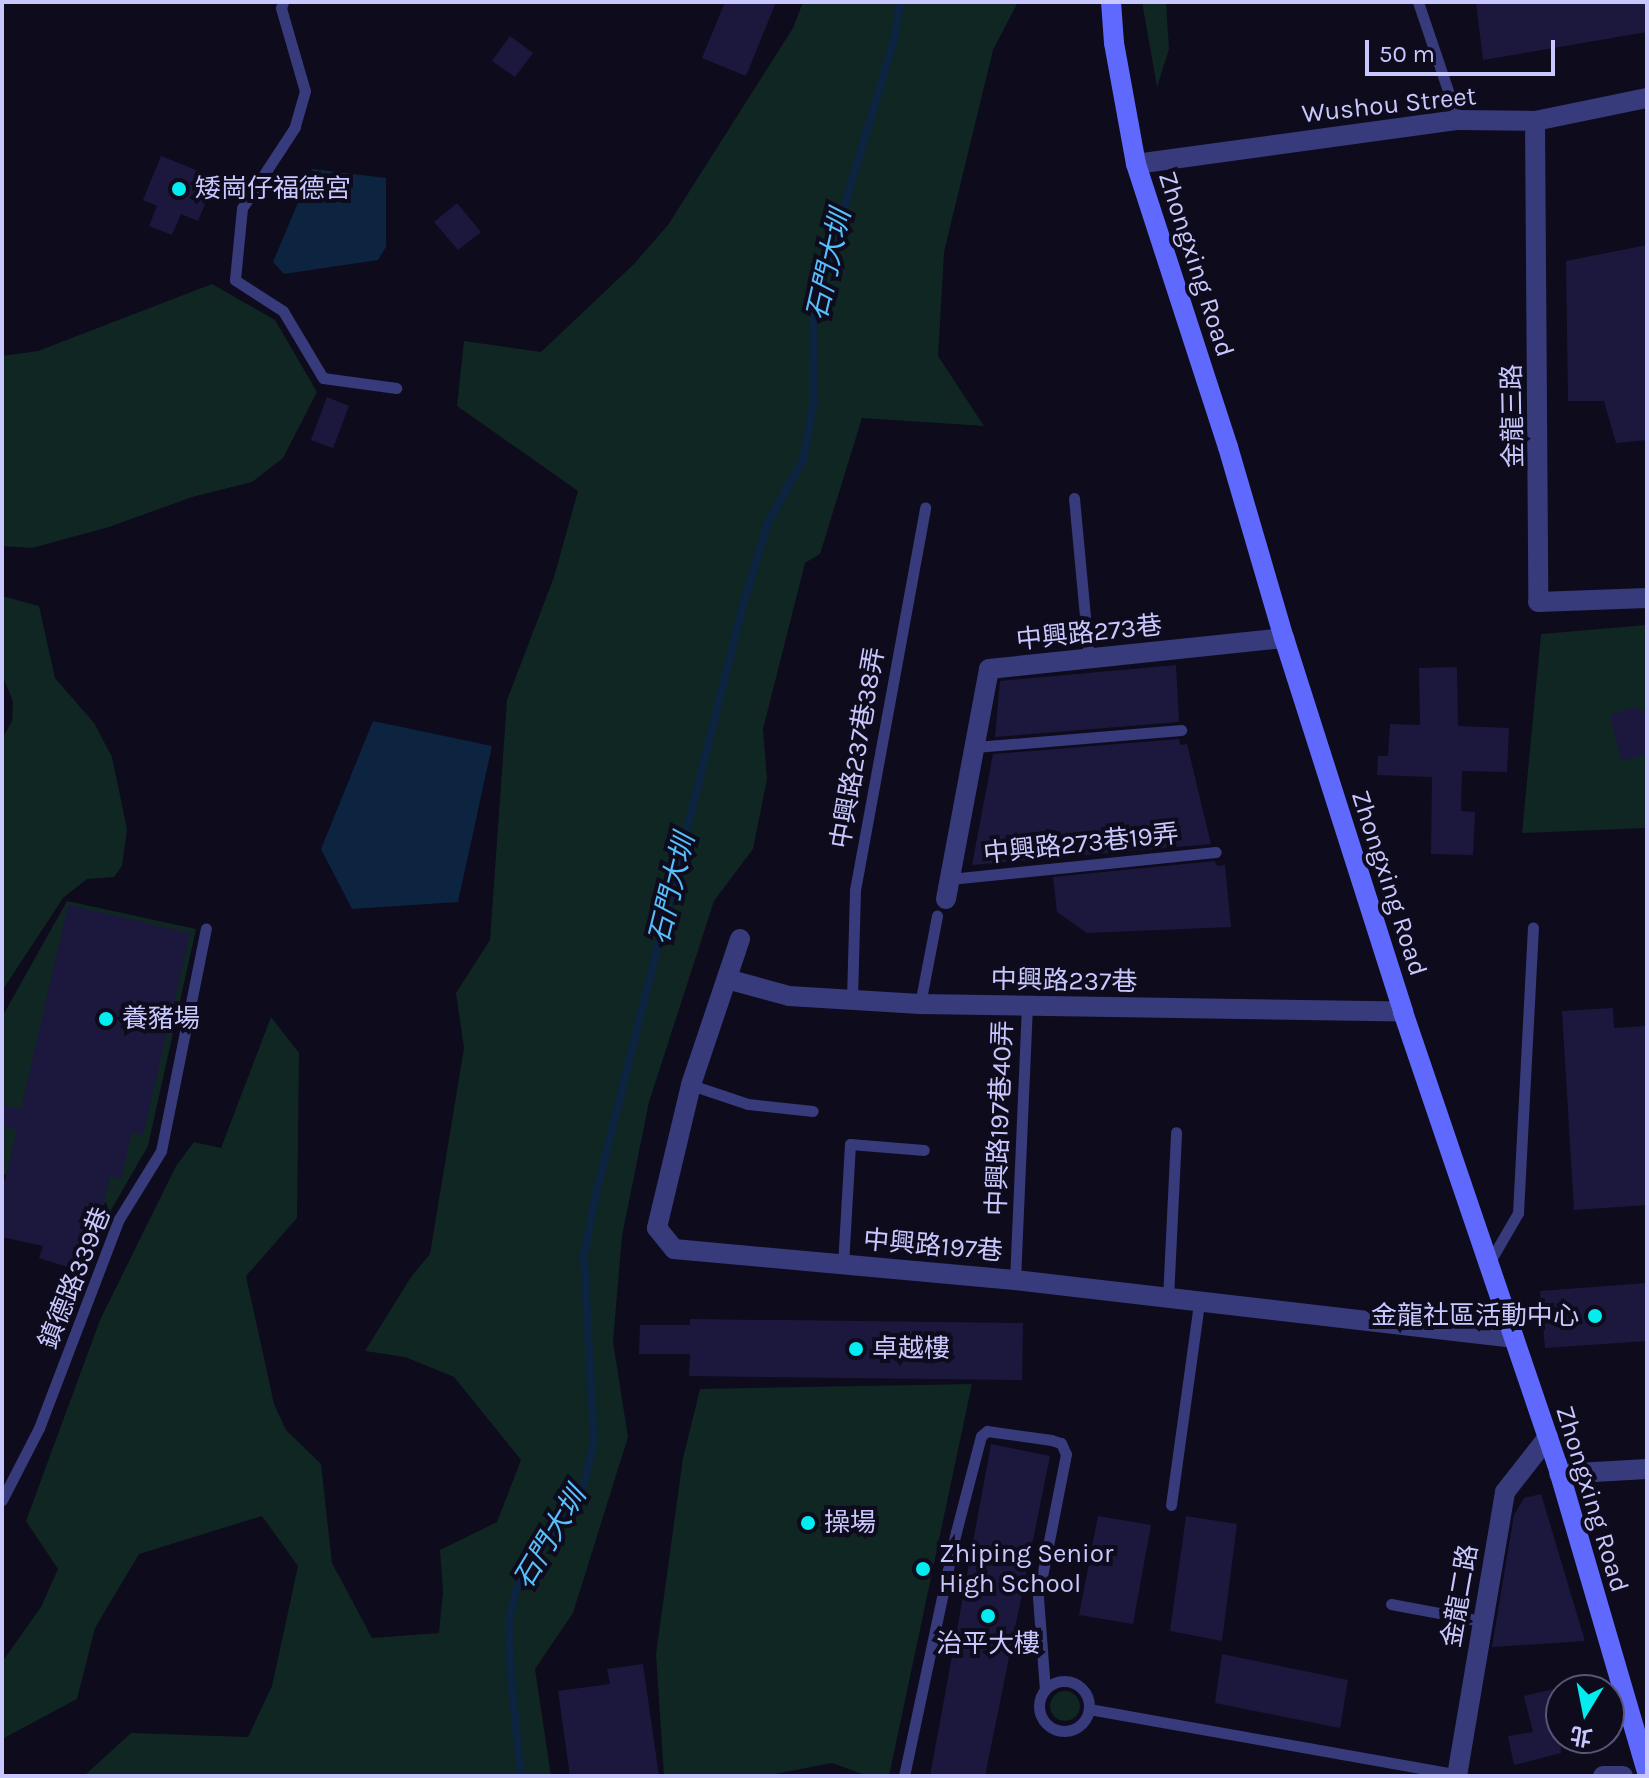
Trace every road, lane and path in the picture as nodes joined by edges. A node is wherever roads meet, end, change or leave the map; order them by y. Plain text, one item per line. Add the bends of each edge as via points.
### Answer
1 (283, 2) edge
2 (1111, 2) edge
3 (1418, 2) edge
4 (1647, 98) edge
5 (1458, 120) junction
6 (1535, 121) junction
7 (1136, 164) junction
8 (396, 388) dead end
9 (1074, 498) dead end
10 (925, 507) dead end
11 (1647, 598) edge
12 (1284, 638) junction
13 (1089, 660) junction
14 (1181, 730) dead end
15 (975, 747) junction
16 (1216, 852) dead end
17 (944, 898) junction
18 (1533, 927) dead end
19 (206, 928) dead end
20 (740, 939) dead end
21 (727, 979) junction
22 (852, 998) junction
23 (920, 1004) junction
24 (1027, 1007) junction
25 (1403, 1012) junction
26 (691, 1085) junction
27 (813, 1111) dead end
28 (1176, 1132) dead end
29 (924, 1150) dead end
30 (1488, 1263) junction
31 (843, 1265) junction
32 (1015, 1280) junction
33 (1168, 1298) junction
34 (1199, 1302) junction
35 (1513, 1338) junction
36 (1548, 1437) junction
37 (1647, 1469) edge
38 (1559, 1474) junction
39 (2, 1500) edge
40 (1171, 1505) dead end
41 (1391, 1604) dead end
42 (1482, 1621) junction
43 (1045, 1690) junction
44 (1089, 1709) junction
45 (1647, 1772) edge
46 (1456, 1775) edge
47 (904, 1776) edge
48 (1603, 1776) edge
49 (1623, 1776) edge

1 - 8 lane via 305,91 295,127 242,208 235,280 283,311 323,378
2 - 7 street, Zhongxing Road
3 - 5 lane
4 - 6 street, Wushou Street
5 - 6 street, Wushou Street
5 - 7 street, Wushou Street
6 - 11 street, 金龍三路 via 1538,602
7 - 12 street, Zhongxing Road
9 - 13 lane
10 - 22 lane, 中興路237巷38弄 via 855,890
12 - 13 street, 中興路273巷
12 - 25 street, Zhongxing Road
13 - 15 street, 中興路273巷 via 989,669
14 - 15 lane
15 - 17 street, 中興路273巷
16 - 17 lane, 中興路273巷19弄
17 - 23 lane
18 - 30 lane via 1518,1213
19 - 39 lane, 鎮德路339巷 via 161,1151 119,1219 39,1428
20 - 21 street, 中興路197巷
21 - 22 street, 中興路237巷 via 789,996
21 - 26 street, 中興路197巷
22 - 23 street, 中興路237巷
23 - 24 street, 中興路237巷
24 - 25 street, 中興路237巷
24 - 32 lane, 中興路197巷40弄
25 - 30 street, Zhongxing Road
26 - 27 lane via 748,1104
26 - 31 street, 中興路197巷 via 657,1228 674,1249
28 - 33 lane
29 - 31 lane via 850,1144
30 - 35 street, Zhongxing Road
31 - 32 street, 中興路197巷
32 - 33 street, 中興路197巷
33 - 34 street, 中興路197巷
34 - 35 street, 中興路197巷
34 - 40 lane
35 - 36 street, Zhongxing Road
36 - 38 street, Zhongxing Road
36 - 42 street, 金龍二路 via 1505,1492
37 - 38 street
38 - 45 street, Zhongxing Road
41 - 42 lane
42 - 46 street, 金龍二路
43 - 44 lane via 1059,1682 1074,1683 1086,1694
43 - 44 lane via 1041,1713 1058,1730 1075,1729
43 - 47 lane via 1038,1597 1066,1454 1061,1443 1051,1440 987,1431 981,1436 956,1532
44 - 46 lane
48 - 49 street

